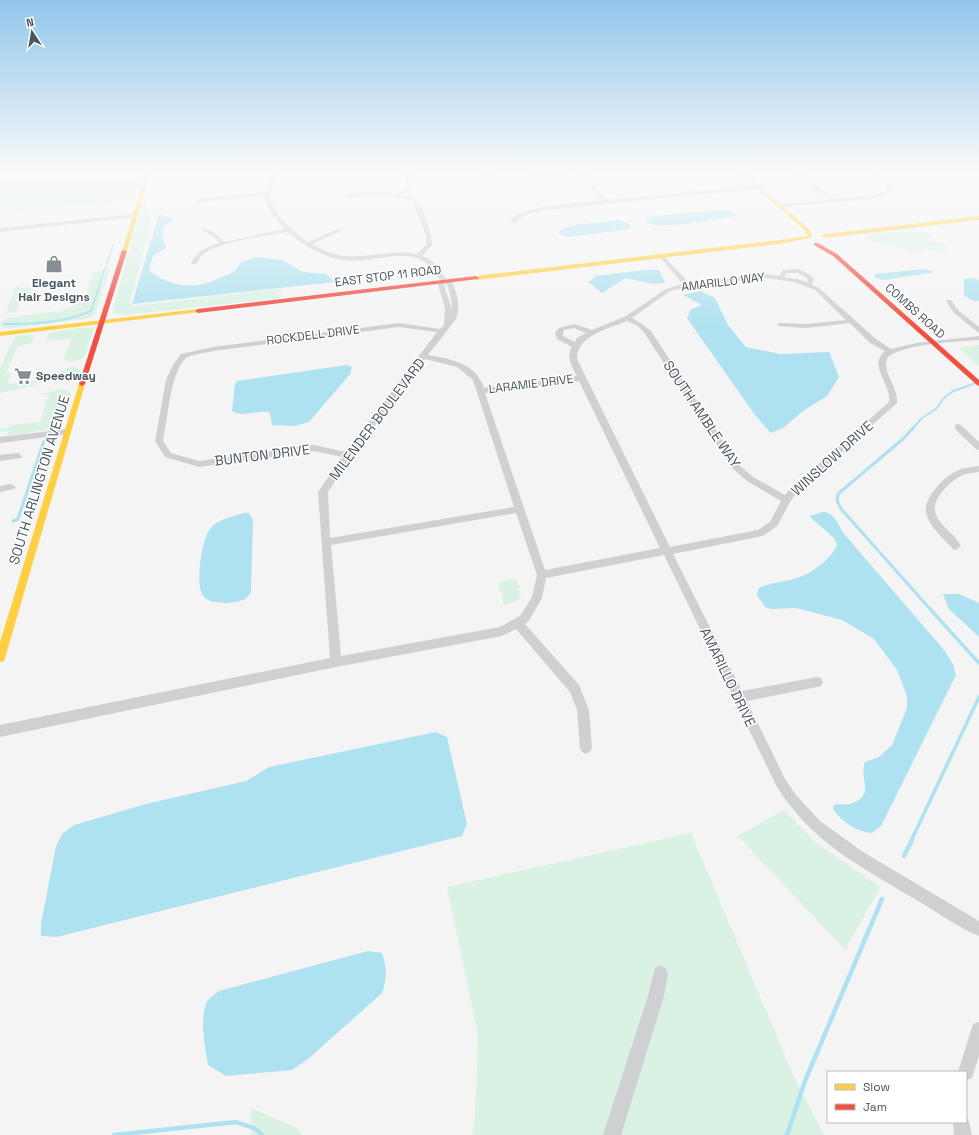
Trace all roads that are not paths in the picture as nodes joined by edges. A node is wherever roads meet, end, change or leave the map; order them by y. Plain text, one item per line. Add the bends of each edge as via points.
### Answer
1 (40, 226) edge
2 (133, 226) edge
3 (286, 226) edge
4 (425, 226) edge
5 (802, 226) edge
6 (805, 226) edge
7 (915, 226) edge
8 (0, 230) edge
9 (205, 230) dead end
10 (289, 230) junction
11 (339, 230) dead end
12 (811, 239) junction
13 (826, 239) junction
14 (223, 244) junction
15 (308, 244) junction
16 (835, 255) junction
17 (418, 256) junction
18 (662, 256) junction
19 (194, 263) dead end
20 (781, 277) junction
21 (444, 282) junction
22 (808, 284) junction
23 (687, 285) junction
24 (949, 301) dead end
25 (626, 318) junction
26 (103, 321) junction
27 (852, 321) junction
28 (780, 325) dead end
29 (442, 331) junction
30 (979, 331) edge
31 (594, 333) junction
32 (0, 334) edge
33 (979, 338) edge
34 (934, 344) junction
35 (576, 346) junction
36 (890, 352) junction
37 (423, 356) junction
38 (582, 378) junction
39 (979, 384) edge
40 (481, 391) junction
41 (958, 427) dead end
42 (67, 432) junction
43 (0, 440) edge
44 (979, 447) edge
45 (348, 455) junction
46 (18, 456) dead end
47 (0, 458) edge
48 (199, 464) joint
49 (979, 469) edge
50 (11, 487) dead end
51 (0, 489) edge
52 (786, 500) junction
53 (519, 509) junction
54 (326, 542) junction
55 (956, 546) dead end
56 (667, 552) junction
57 (542, 575) junction
58 (518, 624) junction
59 (1, 653) edge
60 (336, 662) junction
61 (817, 682) dead end
62 (738, 697) junction
63 (0, 731) edge
64 (586, 748) dead end
65 (979, 929) edge
66 (660, 973) dead end
67 (979, 1030) edge
68 (966, 1071) edge
69 (961, 1123) edge
70 (612, 1135) edge
71 (963, 1135) edge

1 - 8 street
2 - 26 street, SOUTH ARLINGTON AVENUE
3 - 10 street
4 - 17 street via 429,245
5 - 12 street, COMBS ROAD
6 - 13 street, COMBS ROAD
7 - 13 street
9 - 14 street
10 - 14 street
10 - 15 street
11 - 15 street
12 - 13 street, EAST STOP 11 ROAD
12 - 16 street, COMBS ROAD
12 - 18 street, EAST STOP 11 ROAD
13 - 16 street, COMBS ROAD
14 - 19 street via 203,252 196,257
15 - 17 street via 334,256 345,258
16 - 34 street, COMBS ROAD
17 - 21 street, MILENDER BOULEVARD via 438,267
18 - 21 street, EAST STOP 11 ROAD
18 - 23 street
20 - 22 street, AMARILLO WAY
20 - 22 street, AMARILLO WAY via 788,271 803,272 811,278
20 - 23 street, AMARILLO WAY via 763,276
21 - 26 street, EAST STOP 11 ROAD
21 - 29 street, MILENDER BOULEVARD via 456,310 453,321
22 - 27 street, AMARILLO WAY via 824,294
23 - 25 street, AMARILLO WAY via 664,292
24 - 30 street via 956,312
25 - 31 street, AMARILLO WAY
25 - 52 street, SOUTH AMBLE WAY via 640,325 648,333 735,466
26 - 32 street, EAST STOP 11 ROAD
26 - 42 street, SOUTH ARLINGTON AVENUE
27 - 28 street via 806,326
27 - 36 street, AMARILLO WAY via 874,343
29 - 37 street, MILENDER BOULEVARD
29 - 48 street, ROCKDELL DRIVE via 399,325 213,348 184,356 176,365 170,380 159,441 168,456
31 - 35 street
31 - 35 street via 577,326 566,326 561,329 560,337
33 - 34 street
34 - 36 street
34 - 39 street, COMBS ROAD
35 - 38 street, AMARILLO DRIVE via 573,359
36 - 52 street, WINSLOW DRIVE via 885,355 882,362 893,392 893,403 794,490
37 - 40 street via 461,365 472,372
37 - 45 street, MILENDER BOULEVARD
38 - 40 street, LARAMIE DRIVE
38 - 56 street, AMARILLO DRIVE
40 - 53 street
41 - 44 street
42 - 43 street
42 - 59 street, SOUTH ARLINGTON AVENUE
45 - 48 street, BUNTON DRIVE via 314,448
45 - 54 street, MILENDER BOULEVARD via 323,492
46 - 47 street
49 - 55 street via 958,474 930,504 931,514 936,523
50 - 51 street
52 - 56 street, WINSLOW DRIVE via 774,524 760,534
53 - 54 street
53 - 57 street
54 - 60 street, MILENDER BOULEVARD
56 - 57 street, WINSLOW DRIVE
56 - 62 street, AMARILLO DRIVE
57 - 58 street via 537,598
58 - 60 street via 502,631
58 - 64 street via 575,689 583,710
60 - 63 street
61 - 62 street
62 - 65 street, AMARILLO DRIVE via 781,783 791,800 811,822 844,849
66 - 70 street via 656,996
67 - 68 street
69 - 71 street

